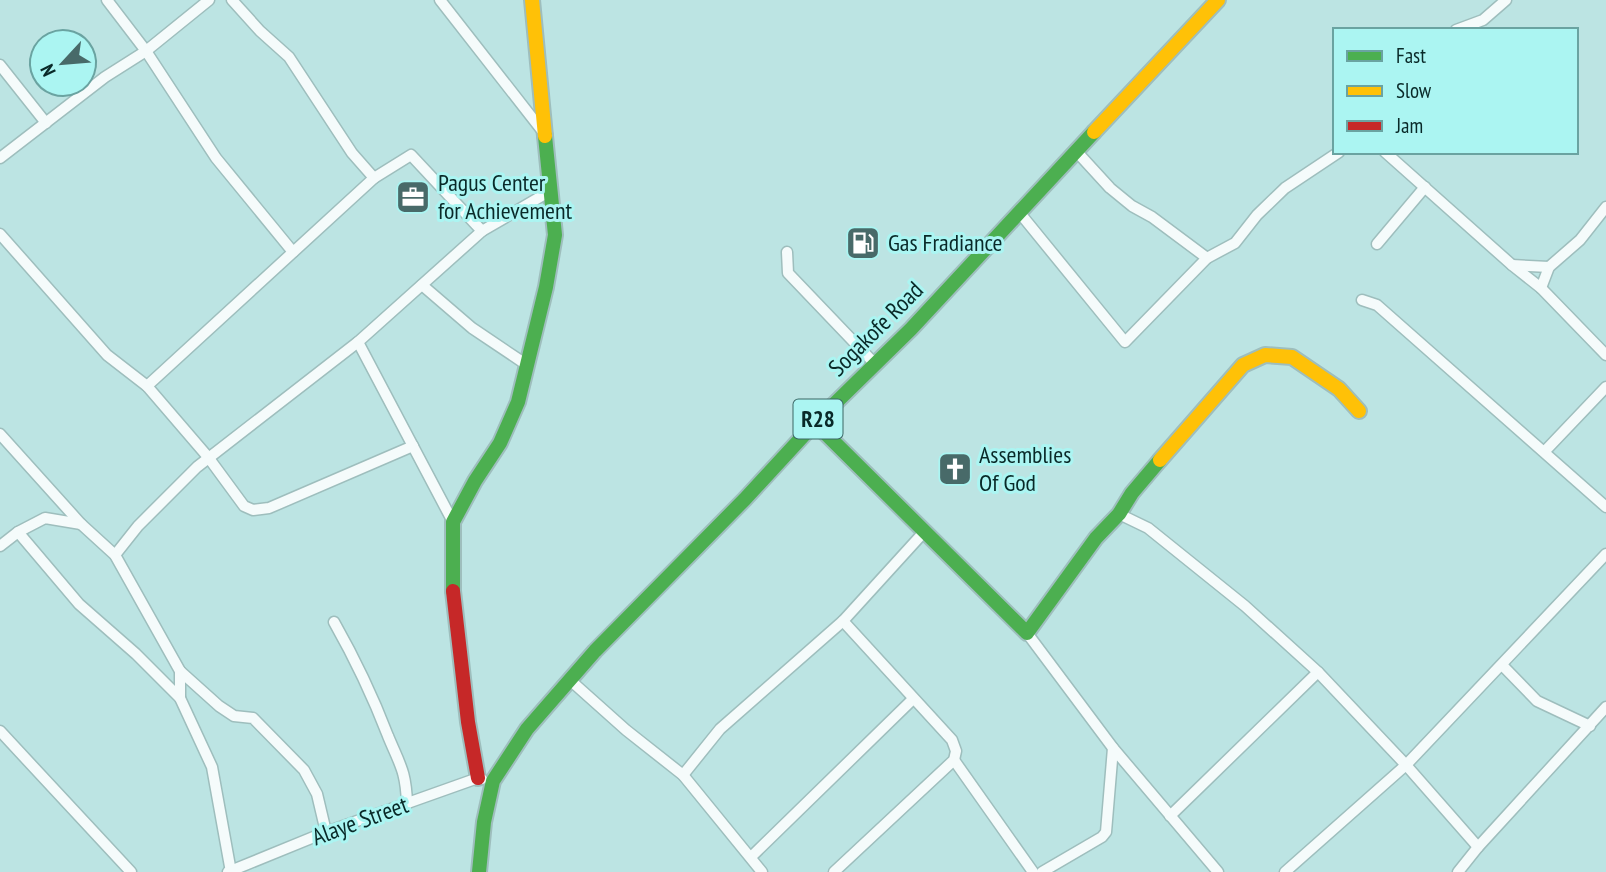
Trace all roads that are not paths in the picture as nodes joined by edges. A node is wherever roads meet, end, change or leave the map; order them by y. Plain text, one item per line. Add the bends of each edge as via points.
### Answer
1 (107, 0) edge
2 (209, 0) edge
3 (232, 0) edge
4 (440, 0) edge
5 (532, 0) edge
6 (1218, 0) edge
7 (1506, 0) edge
8 (1461, 28) edge
9 (146, 51) junction
10 (0, 65) edge
11 (46, 123) junction
12 (547, 136) junction
13 (1077, 152) junction
14 (1336, 154) edge
15 (1387, 154) edge
16 (0, 158) edge
17 (374, 177) junction
18 (1425, 187) junction
19 (552, 190) junction
20 (1606, 207) edge
21 (1019, 212) junction
22 (482, 231) junction
23 (0, 234) edge
24 (1377, 244) dead end
25 (293, 252) junction
26 (787, 252) dead end
27 (1207, 258) junction
28 (1512, 265) junction
29 (1549, 267) junction
30 (422, 285) junction
31 (1541, 288) junction
32 (1362, 300) dead end
33 (358, 342) junction
34 (1606, 355) edge
35 (875, 364) junction
36 (527, 365) junction
37 (147, 386) junction
38 (1606, 387) edge
39 (1359, 411) dead end
40 (815, 423) junction
41 (0, 434) edge
42 (413, 446) junction
43 (1545, 451) junction
44 (208, 457) junction
45 (1606, 506) edge
46 (1119, 514) junction
47 (453, 522) junction
48 (81, 524) junction
49 (18, 532) junction
50 (923, 532) junction
51 (0, 546) edge
52 (1606, 554) edge
53 (115, 555) junction
54 (843, 621) junction
55 (334, 622) dead end
56 (1027, 633) junction
57 (1502, 665) junction
58 (180, 671) junction
59 (1318, 671) junction
60 (570, 680) junction
61 (180, 698) junction
62 (912, 700) junction
63 (1605, 709) edge
64 (1590, 726) junction
65 (0, 731) edge
66 (1114, 748) junction
67 (954, 760) junction
68 (1406, 765) junction
69 (683, 775) junction
70 (485, 780) junction
71 (407, 804) junction
72 (1170, 816) junction
73 (326, 832) junction
74 (1478, 847) junction
75 (751, 857) junction
76 (131, 872) edge
77 (230, 872) edge
78 (479, 872) edge
79 (762, 872) edge
80 (834, 872) edge
81 (1033, 872) edge
82 (1042, 872) edge
83 (1218, 872) edge
84 (1285, 872) edge
85 (1458, 872) edge

1 - 9 street
2 - 9 street
3 - 17 street via 289,57 352,153
4 - 12 street
5 - 12 street
6 - 13 street, Sogakofe Road / R28
7 - 8 street via 1483,20
9 - 11 street
9 - 25 street via 216,158
10 - 11 street
11 - 16 street
12 - 19 street
13 - 21 street, Sogakofe Road / R28
13 - 27 street via 1121,197
14 - 27 street via 1285,188 1235,243
15 - 18 street
17 - 22 street via 411,155
17 - 25 street
18 - 24 street
18 - 28 street
19 - 22 street
19 - 36 street via 555,235
20 - 29 street via 1580,240
21 - 27 street via 1125,342
21 - 35 street, Sogakofe Road / R28
22 - 30 street
23 - 37 street via 107,355
25 - 37 street
26 - 35 street via 788,273
28 - 29 street
28 - 31 street
29 - 31 street
30 - 33 street
30 - 36 street via 472,328
31 - 34 street
32 - 43 street via 1377,305
33 - 42 street
33 - 44 street
35 - 40 street, Sogakofe Road / R28
36 - 47 street via 518,402 500,443
37 - 44 street
38 - 43 street
39 - 46 street via 1339,389 1292,357 1265,355 1250,361 1195,418
40 - 50 street
40 - 60 street, Sogakofe Road / R28
41 - 48 street
42 - 44 street via 269,508 253,510 244,506
42 - 47 street
43 - 45 street
44 - 53 street
46 - 56 street via 1096,538
46 - 59 street via 1148,528
47 - 70 street via 452,584 459,655
48 - 49 street via 46,519
48 - 53 street
49 - 51 street
49 - 61 street via 79,604
50 - 54 street
50 - 56 street
52 - 57 street
53 - 58 street
54 - 62 street
54 - 69 street via 720,729
55 - 71 street via 402,765
56 - 66 street
57 - 64 street via 1537,701
57 - 68 street
58 - 61 street
58 - 73 street via 234,716 253,718 304,769 317,794
59 - 68 street
59 - 72 street
60 - 69 street
60 - 70 street, Sogakofe Road / R28
61 - 77 street via 212,767
62 - 67 street via 951,740
62 - 75 street
63 - 64 street
64 - 74 street
65 - 76 street
66 - 72 street
66 - 82 street via 1106,832
67 - 80 street
67 - 81 street
68 - 74 street
68 - 84 street
69 - 75 street
70 - 71 street, Alaye Street
70 - 78 street, Sogakofe Road / R28
71 - 73 street, Alaye Street
72 - 83 street
73 - 77 street, Alaye Street
74 - 85 street
75 - 79 street

